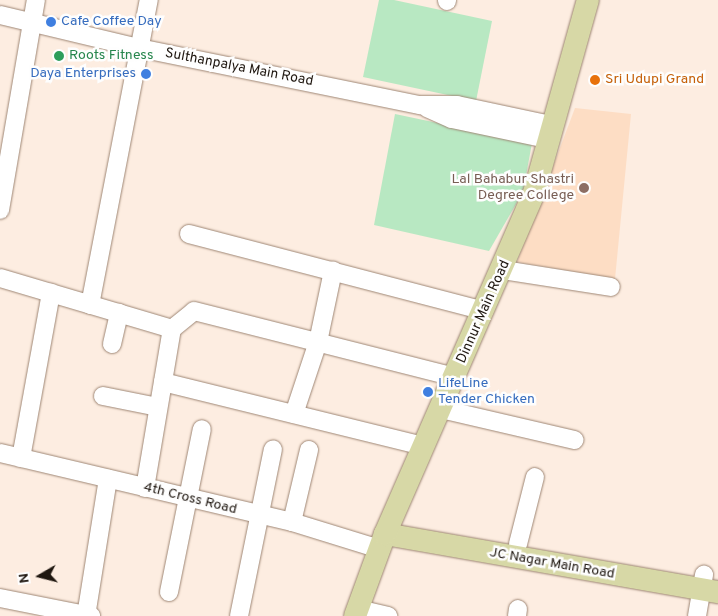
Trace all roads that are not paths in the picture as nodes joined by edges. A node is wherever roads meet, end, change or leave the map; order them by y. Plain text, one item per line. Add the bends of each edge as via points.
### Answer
1 (36, 0) edge
2 (149, 0) edge
3 (588, 0) edge
4 (0, 15) edge
5 (34, 23) junction
6 (139, 48) junction
7 (549, 132) junction
8 (0, 210) edge
9 (189, 234) dead end
10 (503, 270) junction
11 (333, 271) junction
12 (1, 278) edge
13 (611, 287) dead end
14 (51, 293) junction
15 (90, 305) junction
16 (484, 311) junction
17 (119, 313) junction
18 (172, 329) junction
19 (318, 342) junction
20 (112, 344) dead end
21 (455, 377) junction
22 (163, 382) junction
23 (103, 396) dead end
24 (158, 407) junction
25 (440, 409) junction
26 (294, 414) junction
27 (202, 429) dead end
28 (574, 440) dead end
29 (424, 446) junction
30 (273, 449) dead end
31 (309, 450) dead end
32 (0, 453) edge
33 (21, 458) junction
34 (535, 477) dead end
35 (108, 479) junction
36 (145, 488) junction
37 (188, 499) junction
38 (258, 516) junction
39 (292, 522) junction
40 (386, 535) junction
41 (518, 544) junction
42 (586, 563) junction
43 (710, 583) edge
44 (169, 592) dead end
45 (0, 598) edge
46 (357, 612) edge
47 (88, 616) edge
48 (239, 616) edge
49 (388, 616) edge
50 (697, 616) edge

1 - 5 street
2 - 6 street
3 - 7 main road, Dinnur Main Road
4 - 5 street, Sulthanpalya Main Road
5 - 6 street, Sulthanpalya Main Road
5 - 8 street
6 - 7 street, Sulthanpalya Main Road via 420,105 452,119
6 - 15 street
7 - 10 main road, Dinnur Main Road via 534,193
9 - 11 street
10 - 13 street
10 - 16 main road, Dinnur Main Road
11 - 16 street
11 - 19 street
12 - 14 street
14 - 15 street
14 - 33 street
15 - 17 street
16 - 21 main road, Dinnur Main Road
17 - 18 street
17 - 20 street
18 - 19 street via 194,311
18 - 22 street
19 - 21 street
19 - 26 street
21 - 25 main road, Dinnur Main Road
22 - 24 street
22 - 26 street
23 - 24 street
24 - 36 street
25 - 28 street
25 - 29 main road, Dinnur Main Road
26 - 29 street
27 - 37 street
29 - 40 main road, Dinnur Main Road
30 - 38 street
31 - 39 street
32 - 33 street, 4th Cross Road
33 - 35 street, 4th Cross Road
34 - 41 street
35 - 36 street, 4th Cross Road
35 - 47 street
36 - 37 street, 4th Cross Road
37 - 38 street, 4th Cross Road
37 - 44 street
38 - 39 street, 4th Cross Road
38 - 48 street
39 - 40 street, 4th Cross Road
40 - 41 main road, JC Nagar Main Road
40 - 42 main road, JC Nagar Main Road
40 - 46 main road, Dinnur Main Road
41 - 42 main road, JC Nagar Main Road
42 - 43 main road, JC Nagar Main Road
43 - 50 street
45 - 47 street
46 - 49 street

